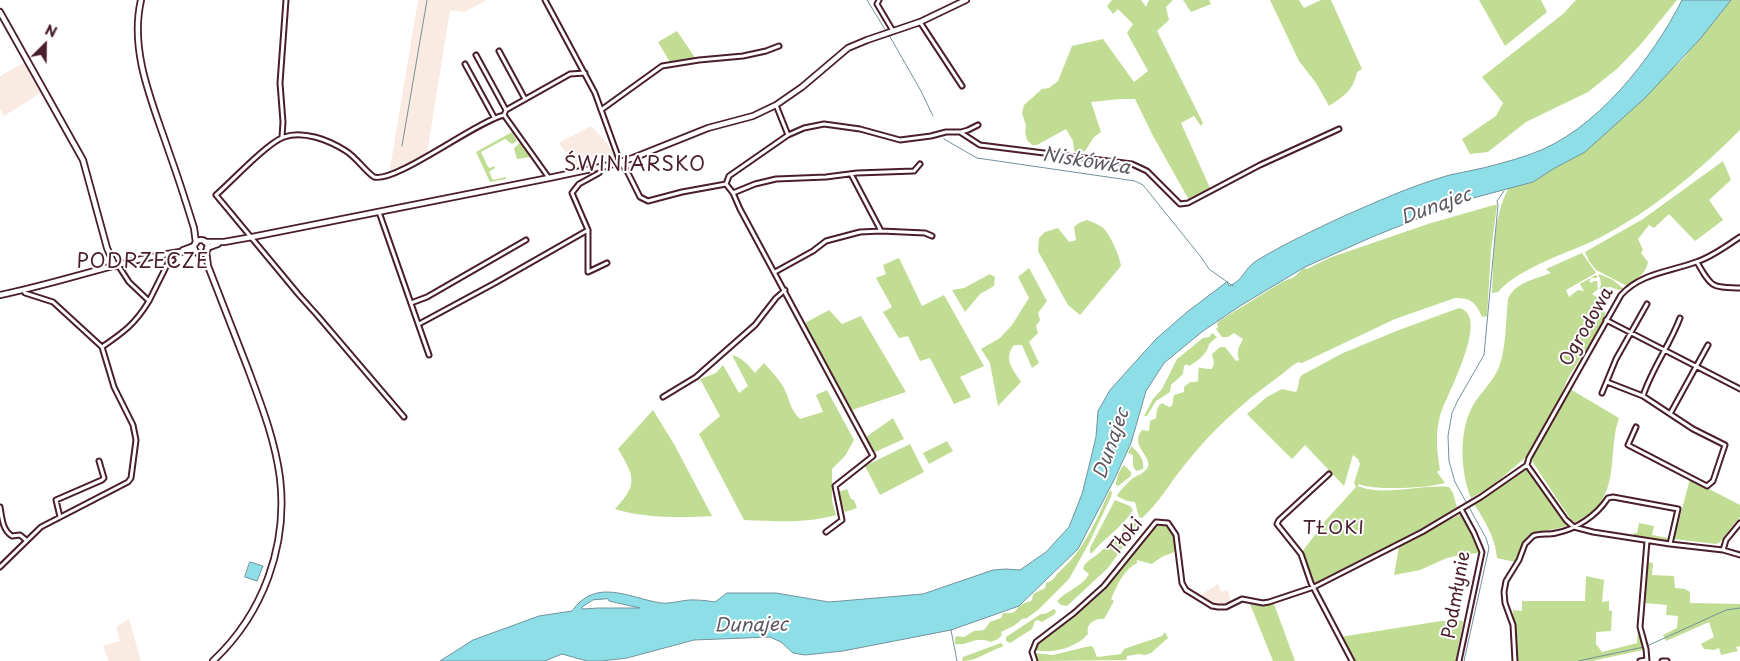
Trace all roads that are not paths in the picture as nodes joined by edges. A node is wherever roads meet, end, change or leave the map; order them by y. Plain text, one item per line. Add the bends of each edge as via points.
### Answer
1 (141, 0) edge
2 (286, 0) edge
3 (545, 0) edge
4 (879, 0) edge
5 (966, 0) edge
6 (0, 12) edge
7 (920, 22) junction
8 (892, 31) junction
9 (779, 46) dead end
10 (499, 52) dead end
11 (476, 55) dead end
12 (465, 64) dead end
13 (585, 73) junction
14 (962, 86) dead end
15 (525, 99) junction
16 (776, 106) junction
17 (506, 110) junction
18 (601, 110) junction
19 (504, 114) junction
20 (494, 117) junction
21 (978, 125) dead end
22 (1339, 129) dead end
23 (960, 132) junction
24 (788, 135) junction
25 (282, 137) junction
26 (620, 162) junction
27 (920, 164) dead end
28 (602, 167) junction
29 (851, 174) junction
30 (549, 178) junction
31 (726, 184) junction
32 (733, 193) junction
33 (380, 212) junction
34 (194, 228) junction
35 (588, 230) junction
36 (881, 230) junction
37 (932, 236) dead end
38 (252, 237) junction
39 (1740, 237) edge
40 (526, 240) dead end
41 (204, 241) junction
42 (224, 242) junction
43 (195, 246) junction
44 (207, 250) junction
45 (200, 254) junction
46 (173, 260) dead end
47 (1698, 262) junction
48 (607, 263) dead end
49 (116, 266) junction
50 (208, 266) junction
51 (775, 272) junction
52 (1740, 288) edge
53 (23, 290) junction
54 (785, 290) junction
55 (0, 295) edge
56 (150, 301) junction
57 (411, 303) junction
58 (1647, 304) dead end
59 (1680, 318) dead end
60 (1606, 320) junction
61 (419, 324) junction
62 (1631, 333) junction
63 (1708, 345) dead end
64 (102, 347) junction
65 (1664, 350) junction
66 (429, 355) dead end
67 (1697, 367) junction
68 (1607, 382) junction
69 (1740, 389) edge
70 (1602, 392) dead end
71 (1643, 396) junction
72 (664, 397) dead end
73 (1670, 414) junction
74 (404, 416) dead end
75 (1636, 427) dead end
76 (99, 461) dead end
77 (1527, 465) junction
78 (1328, 474) dead end
79 (0, 506) edge
80 (1462, 508) junction
81 (60, 518) junction
82 (1740, 523) edge
83 (1574, 527) junction
84 (826, 532) dead end
85 (26, 540) junction
86 (1648, 541) junction
87 (1670, 544) junction
88 (1723, 550) junction
89 (1740, 555) edge
90 (0, 567) edge
91 (1314, 587) junction
92 (1646, 660) edge
93 (213, 661) edge
94 (1035, 661) edge
95 (1352, 661) edge
96 (1459, 661) edge
97 (1515, 661) edge
98 (1640, 661) edge
99 (1662, 661) edge
100 (1667, 661) edge

1 - 34 street via 138,22 142,64
2 - 25 street via 280,84
3 - 13 street
4 - 8 street via 877,4
5 - 7 street
6 - 49 street via 83,160 107,248
7 - 8 street
7 - 14 street
8 - 16 street via 848,48
9 - 18 street via 744,56 662,66
10 - 15 street
11 - 17 street
12 - 20 street
13 - 15 street via 570,74
13 - 18 street
15 - 17 street
16 - 24 street
16 - 26 street
17 - 19 street
18 - 26 street
19 - 20 street
19 - 30 street
20 - 25 street via 382,178 372,175 349,153 335,145 306,135
21 - 23 street
22 - 23 street via 1188,203 1180,204 1147,171 1132,164 980,145
23 - 24 street via 900,140 860,129 824,124
24 - 31 street via 728,176
25 - 38 street via 216,195
26 - 28 street
26 - 31 street via 640,197 648,201
27 - 29 street via 914,171
28 - 30 street
28 - 35 street via 599,173 579,184 572,194
29 - 32 street via 776,179
29 - 36 street
30 - 33 street
31 - 32 street
32 - 51 street
33 - 38 street
33 - 57 street
34 - 41 street
34 - 43 street
35 - 48 street via 588,272
35 - 61 street
36 - 37 street
36 - 51 street via 826,241
38 - 42 street
38 - 74 street
39 - 47 street, Ogrodowa
40 - 57 street
41 - 42 street
41 - 43 street
41 - 44 street
42 - 44 street
43 - 45 street
43 - 49 street
44 - 45 street
44 - 50 street
45 - 50 street
46 - 56 street via 168,263
47 - 52 street via 1712,286
47 - 60 street, Ogrodowa via 1636,282 1621,295
49 - 53 street
49 - 56 street
50 - 93 street via 266,418 281,495 277,545 262,593 243,627
51 - 54 street
53 - 55 street
53 - 64 street via 53,302
54 - 72 street via 755,325 696,377
54 - 84 street via 873,456 835,486 842,520
56 - 64 street via 126,331
57 - 61 street
58 - 62 street
59 - 65 street
60 - 62 street
60 - 77 street, Ogrodowa
61 - 66 street
62 - 65 street
62 - 68 street
63 - 67 street
64 - 81 street via 114,387 133,425 136,440 131,478
65 - 67 street
65 - 71 street
67 - 69 street
67 - 73 street
68 - 70 street
68 - 71 street
71 - 73 street
73 - 75 street via 1724,445 1713,481 1707,486 1628,446
76 - 81 street via 104,478 56,500
77 - 80 street, Tłoki
77 - 83 street
78 - 91 street via 1277,524 1301,554
79 - 85 street via 7,533 20,535
80 - 91 street, Tłoki
80 - 96 street, Podmłynie via 1482,552
81 - 85 street via 41,527
82 - 88 street via 1726,540
83 - 86 street
83 - 87 street via 1593,515 1608,498 1678,509
83 - 97 street via 1533,536 1525,544 1506,581 1504,592 1513,625
85 - 90 street
86 - 87 street
86 - 92 street via 1640,627
87 - 88 street
88 - 89 street
91 - 94 street, Tłoki via 1269,602 1242,599 1226,607 1212,606 1186,590 1182,583 1174,530 1168,523 1156,522 1104,586 1036,642 1032,652
91 - 95 street
92 - 98 street
99 - 100 street

